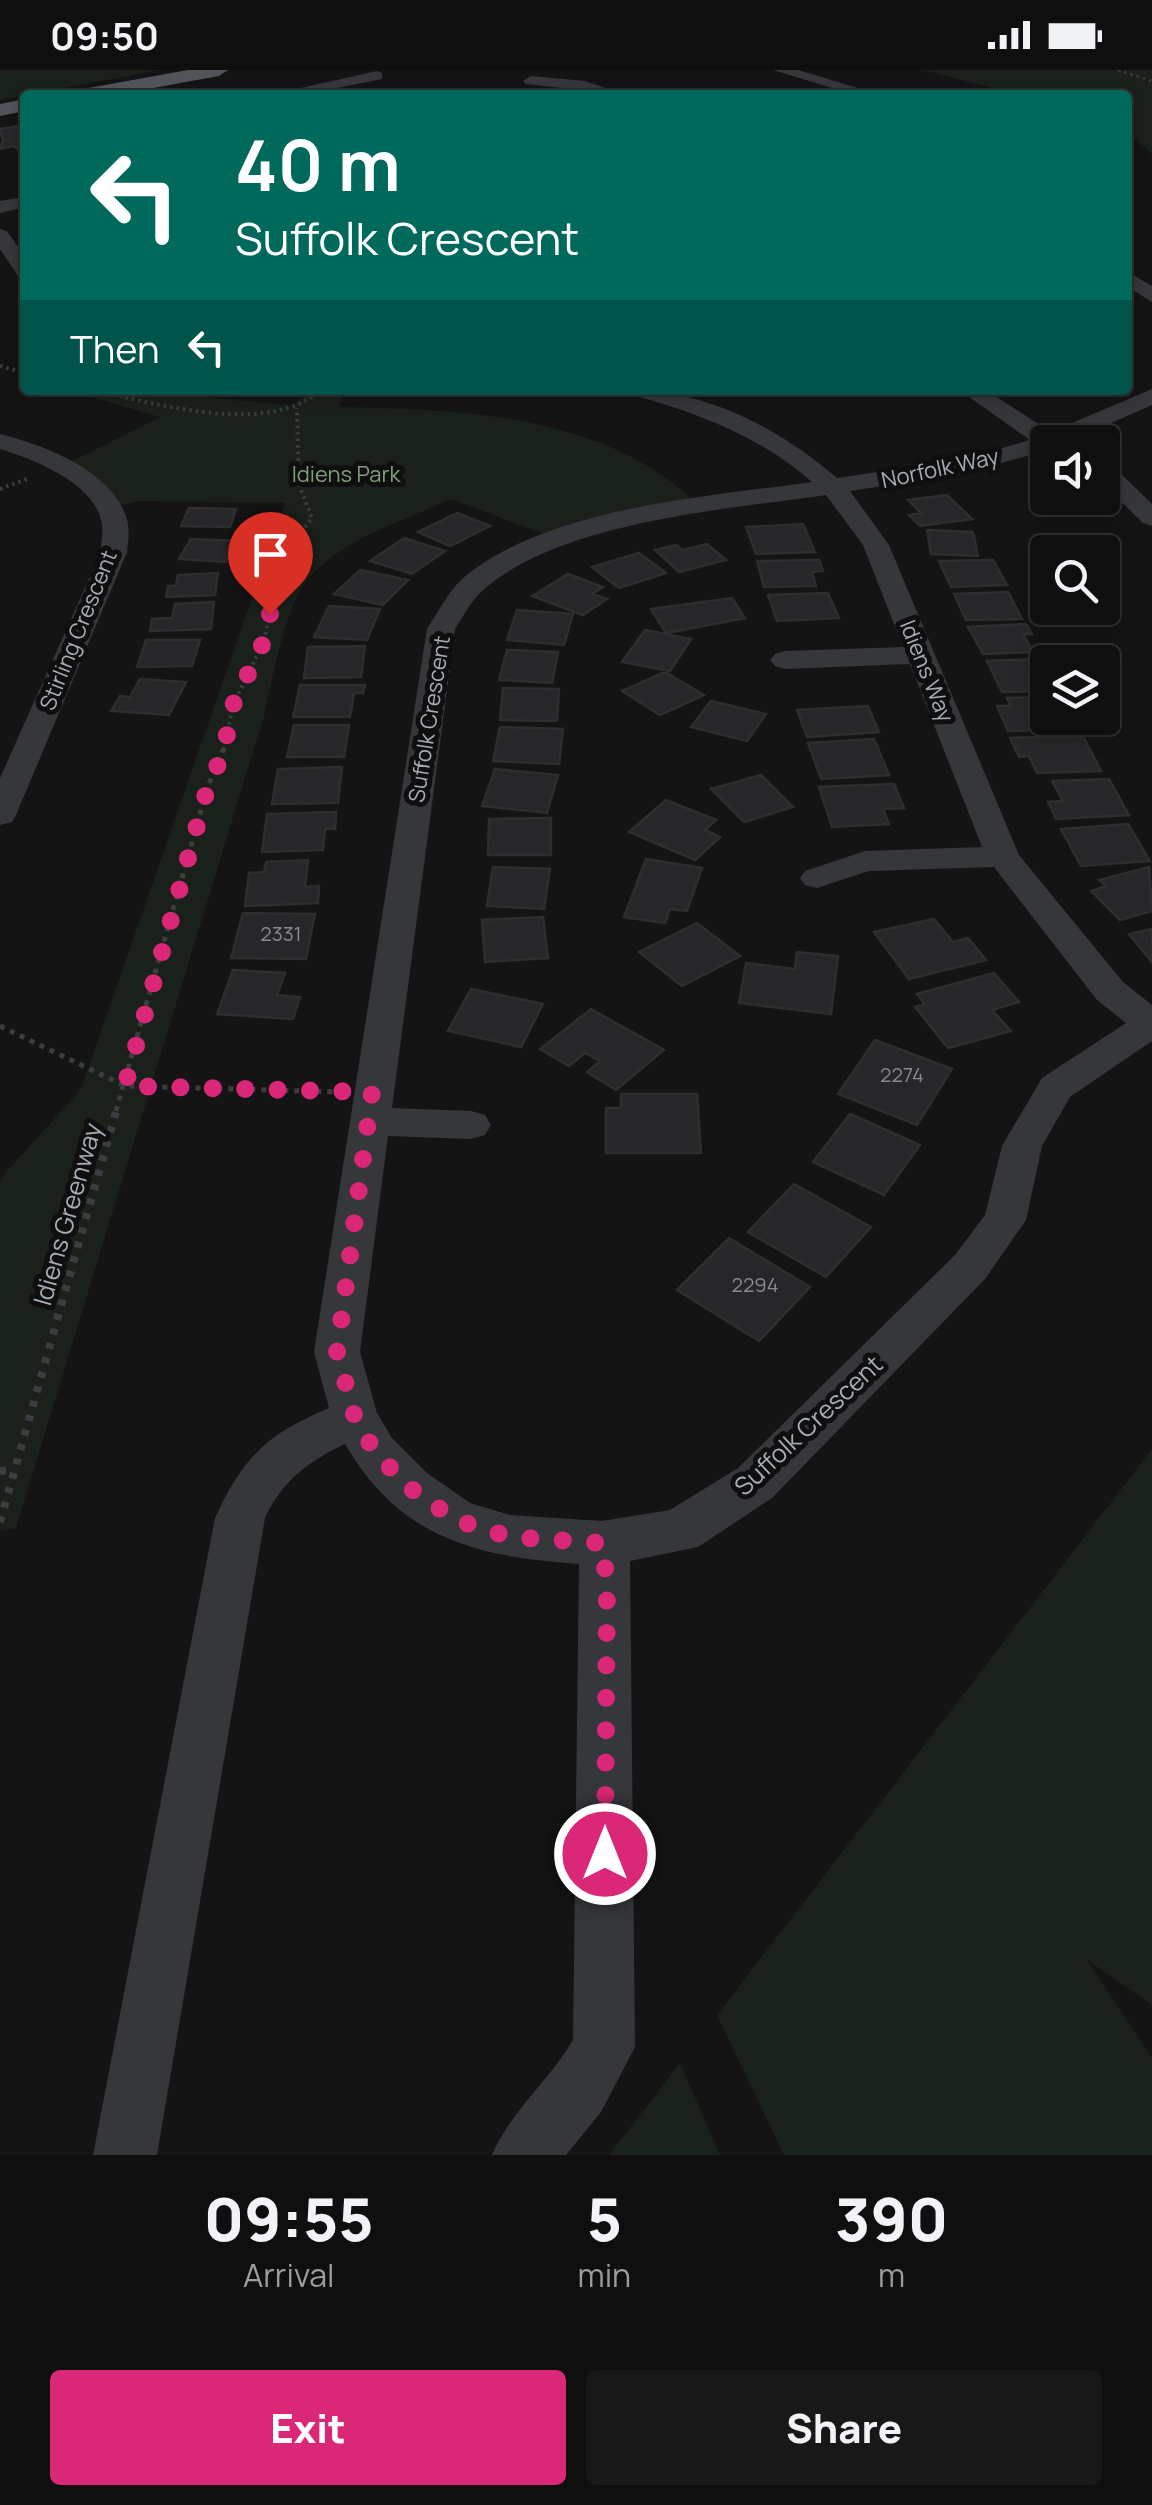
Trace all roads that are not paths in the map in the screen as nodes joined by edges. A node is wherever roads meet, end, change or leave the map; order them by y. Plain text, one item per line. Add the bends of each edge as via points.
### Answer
1 (220, 70) edge
2 (781, 70) edge
3 (375, 82) edge
4 (531, 82) edge
5 (110, 90) edge
6 (302, 90) edge
7 (600, 90) edge
8 (855, 90) edge
9 (0, 235) edge
10 (20, 265) edge
11 (655, 395) edge
12 (978, 395) edge
13 (1152, 396) edge
14 (1088, 425) edge
15 (1030, 429) edge
16 (0, 441) edge
17 (1030, 448) edge
18 (1120, 487) edge
19 (836, 488) junction
20 (1152, 518) edge
21 (920, 655) junction
22 (785, 660) dead end
23 (0, 815) edge
24 (1002, 857) junction
25 (817, 878) dead end
26 (1152, 1024) edge
27 (370, 1107) junction
28 (471, 1125) dead end
29 (355, 1418) junction
30 (602, 1543) junction
31 (125, 2155) edge
32 (524, 2155) edge

1 - 5 main road
2 - 8 street
3 - 6 street
4 - 7 street
9 - 10 street
11 - 19 street, Idiens Way via 739,424
12 - 15 street
13 - 14 street, Norfolk Way
16 - 23 street, Stirling Crescent via 61,467 96,491 114,518 114,552
17 - 19 street, Norfolk Way via 962,467
18 - 20 street
19 - 21 street, Idiens Way via 859,512 876,545
19 - 27 street, Suffolk Crescent via 578,530 471,586 441,629
21 - 22 street
21 - 24 street, Idiens Way
24 - 25 street via 865,861
24 - 26 street, Idiens Way via 1110,991
26 - 30 street, Suffolk Crescent via 1056,1088 1022,1146 1005,1220 970,1267 754,1483 680,1530
27 - 28 street
27 - 29 street, Suffolk Crescent via 337,1352
29 - 30 street, Suffolk Crescent via 375,1452 410,1488 456,1520 510,1537
29 - 31 street via 292,1446 257,1479 240,1518
30 - 32 street via 604,2047 580,2090

